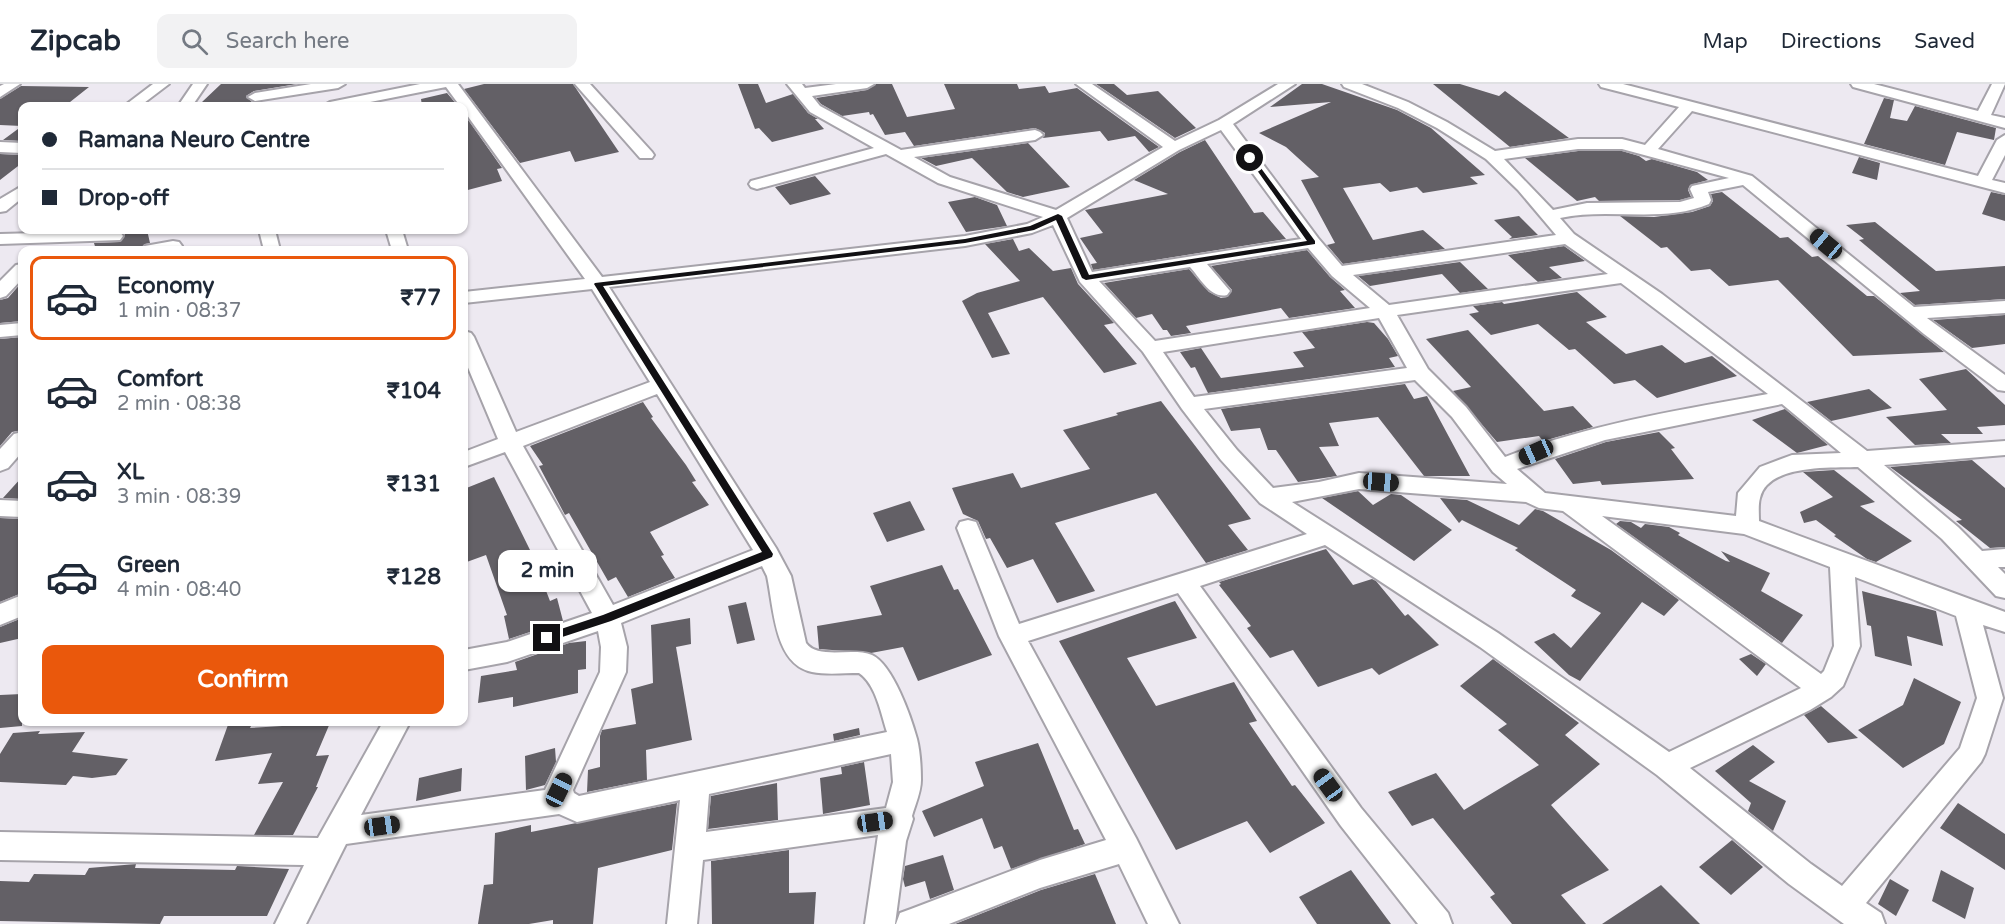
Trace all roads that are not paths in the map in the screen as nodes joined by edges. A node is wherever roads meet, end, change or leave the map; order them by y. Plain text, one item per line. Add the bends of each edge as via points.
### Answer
1 (13, 84) edge
2 (162, 84) edge
3 (200, 84) edge
4 (272, 84) edge
5 (338, 84) edge
6 (442, 84) edge
7 (451, 84) edge
8 (582, 84) edge
9 (867, 84) edge
10 (1083, 84) edge
11 (1288, 84) edge
12 (1349, 84) edge
13 (1606, 84) edge
14 (1858, 84) edge
15 (1998, 84) edge
16 (834, 86) edge
17 (387, 89) edge
18 (798, 89) edge
19 (0, 93) edge
20 (136, 102) edge
21 (189, 102) edge
22 (253, 102) edge
23 (359, 102) edge
24 (464, 102) edge
25 (1688, 106) junction
26 (468, 107) edge
27 (1983, 116) junction
28 (1224, 123) junction
29 (2005, 123) edge
30 (1035, 135) dead end
31 (2005, 140) edge
32 (0, 147) edge
33 (1174, 147) junction
34 (18, 148) edge
35 (1649, 150) junction
36 (893, 152) junction
37 (646, 155) dead end
38 (1491, 156) junction
39 (1746, 179) junction
40 (1983, 182) junction
41 (757, 184) dead end
42 (2005, 188) edge
43 (18, 192) edge
44 (0, 193) edge
45 (18, 194) edge
46 (0, 207) edge
47 (1058, 216) junction
48 (1547, 216) junction
49 (50, 234) edge
50 (59, 234) edge
51 (69, 234) edge
52 (1568, 238) junction
53 (0, 239) edge
54 (114, 239) edge
55 (1312, 242) junction
56 (46, 246) edge
57 (1194, 261) junction
58 (1338, 272) junction
59 (18, 273) edge
60 (1626, 277) junction
61 (1086, 278) junction
62 (598, 284) junction
63 (1221, 291) dead end
64 (0, 292) edge
65 (18, 297) edge
66 (0, 298) edge
67 (468, 298) edge
68 (2005, 307) edge
69 (1385, 311) junction
70 (1910, 313) junction
71 (18, 330) edge
72 (0, 332) edge
73 (468, 346) edge
74 (1150, 348) junction
75 (1420, 374) junction
76 (662, 385) junction
77 (2005, 385) edge
78 (1786, 397) junction
79 (1189, 404) junction
80 (510, 442) junction
81 (18, 443) edge
82 (2005, 448) edge
83 (468, 458) edge
84 (1863, 459) junction
85 (0, 463) edge
86 (1501, 467) junction
87 (1532, 494) junction
88 (1268, 496) junction
89 (1568, 504) junction
90 (0, 508) edge
91 (18, 509) edge
92 (1747, 526) junction
93 (968, 528) dead end
94 (1327, 536) junction
95 (768, 554) junction
96 (2005, 558) edge
97 (1976, 560) junction
98 (1842, 562) junction
99 (1183, 581) junction
100 (2005, 589) edge
101 (18, 607) edge
102 (1967, 610) junction
103 (0, 615) edge
104 (607, 618) junction
105 (2005, 622) edge
106 (1012, 636) junction
107 (468, 659) edge
108 (1822, 689) junction
109 (396, 726) edge
110 (904, 740) junction
111 (1667, 766) junction
112 (696, 783) junction
113 (561, 801) junction
114 (898, 819) junction
115 (332, 842) junction
116 (0, 846) edge
117 (690, 848) junction
118 (1126, 848) junction
119 (1845, 905) junction
120 (290, 924) edge
121 (682, 924) edge
122 (880, 924) edge
123 (912, 924) edge
124 (1164, 924) edge
125 (1437, 924) edge
126 (1870, 924) edge

1 - 19 street
2 - 20 street
3 - 21 street
4 - 22 street
5 - 22 street
6 - 17 street
7 - 24 street
8 - 37 street
9 - 16 street
10 - 33 street
11 - 28 street
12 - 38 street via 1403,105
13 - 25 street
14 - 27 street
15 - 27 street
16 - 18 street
17 - 23 street
18 - 36 street via 815,109
25 - 35 street
25 - 40 street
26 - 62 street
27 - 29 street
28 - 33 street
28 - 55 street
30 - 36 street
31 - 40 street
32 - 34 street
33 - 47 street
35 - 38 street via 1622,144 1578,144
35 - 39 street
36 - 41 street
36 - 47 street via 944,180
38 - 48 street
39 - 48 street via 1698,189 1703,200 1693,205 1593,208
39 - 70 street
40 - 42 street
43 - 44 street
45 - 46 street
47 - 61 street
47 - 62 street via 1032,228 965,241
48 - 52 street
49 - 53 street
50 - 56 street
51 - 54 street
52 - 58 street
52 - 60 street
55 - 57 street
55 - 58 street
57 - 61 street
57 - 63 street
58 - 69 street
59 - 64 street
60 - 69 street
60 - 78 street
61 - 74 street
62 - 67 street
62 - 76 street
65 - 66 street
68 - 70 street
69 - 74 street
69 - 75 street
70 - 77 street
71 - 72 street
73 - 80 street
74 - 79 street
75 - 79 street
75 - 86 street via 1459,412
76 - 80 street
76 - 95 street
78 - 84 street
78 - 86 street via 1642,425 1536,452
79 - 88 street
80 - 83 street
80 - 104 street
81 - 85 street
82 - 84 street
84 - 92 street via 1792,463 1768,472 1749,493
84 - 97 street
86 - 87 street
87 - 88 street via 1359,481
87 - 89 street via 1539,500
88 - 94 street
89 - 92 street
89 - 108 street
90 - 91 street
92 - 98 street
93 - 106 street
94 - 99 street
94 - 111 street via 1489,640
95 - 104 street
95 - 110 street via 779,576 794,646 800,655 813,662 863,663 873,669
96 - 97 street
97 - 100 street
98 - 102 street
98 - 108 street via 1847,646 1834,678
99 - 106 street
99 - 125 street via 1351,817
101 - 103 street
102 - 105 street
102 - 119 street via 1990,698 1971,754
104 - 107 street via 507,652
104 - 113 street via 614,647 613,672 559,790
106 - 118 street
108 - 111 street
109 - 115 street
110 - 112 street
110 - 114 street via 907,782
111 - 119 street via 1800,874
112 - 113 street via 577,809
112 - 117 street
113 - 115 street
114 - 117 street
114 - 122 street via 891,841
115 - 116 street
115 - 120 street
117 - 121 street
118 - 123 street via 1040,874
118 - 124 street
119 - 126 street

